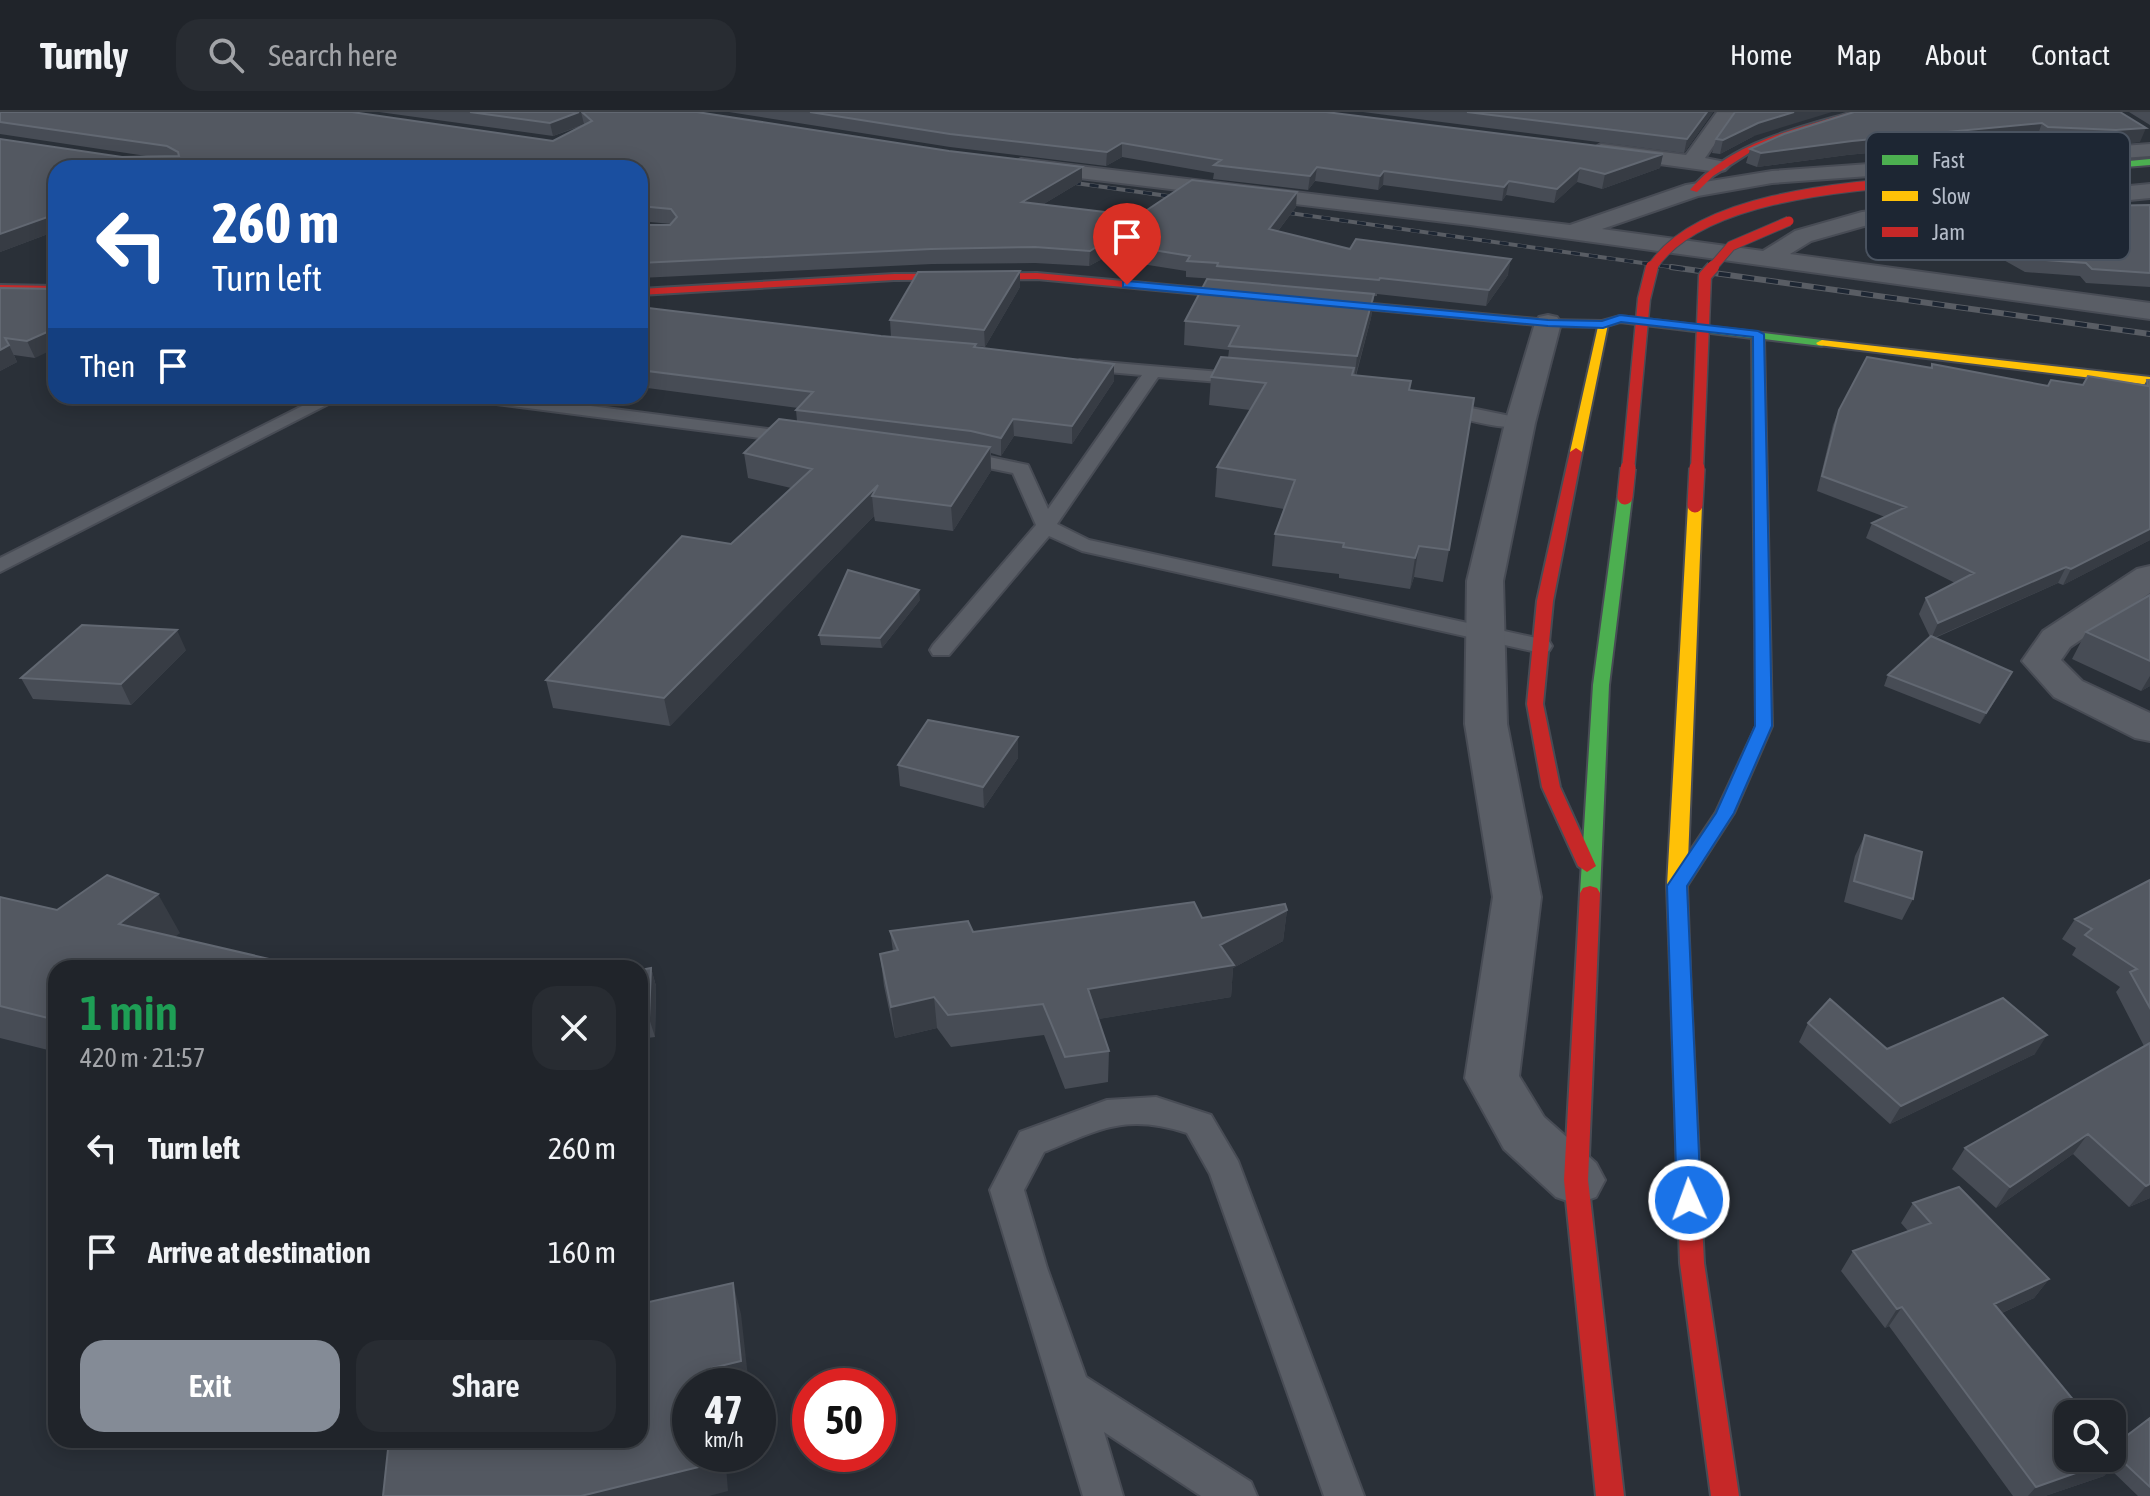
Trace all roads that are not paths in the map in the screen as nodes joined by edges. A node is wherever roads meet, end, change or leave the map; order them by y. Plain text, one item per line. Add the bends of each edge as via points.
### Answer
1 (1727, 112) edge
2 (1862, 112) edge
3 (1582, 147) edge
4 (2150, 150) edge
5 (2130, 151) edge
6 (1692, 161) junction
7 (993, 162) edge
8 (2150, 162) edge
9 (2130, 164) edge
10 (1718, 166) junction
11 (1866, 170) edge
12 (2150, 179) edge
13 (2130, 181) edge
14 (1866, 185) edge
15 (1694, 190) junction
16 (2150, 191) edge
17 (2130, 193) edge
18 (1866, 206) edge
19 (1866, 219) edge
20 (1573, 232) junction
21 (1768, 258) junction
22 (0, 288) edge
23 (48, 289) edge
24 (648, 292) edge
25 (2150, 311) edge
26 (1548, 323) junction
27 (1603, 324) junction
28 (1758, 334) junction
29 (1061, 363) edge
30 (1153, 372) junction
31 (1263, 381) edge
32 (2150, 381) edge
33 (1426, 403) edge
34 (319, 404) edge
35 (536, 404) edge
36 (1520, 423) junction
37 (820, 440) edge
38 (942, 455) edge
39 (1046, 526) junction
40 (0, 566) edge
41 (2150, 577) edge
42 (1485, 633) junction
43 (1541, 646) junction
44 (941, 650) dead end
45 (2150, 729) edge
46 (1590, 871) junction
47 (1677, 886) junction
48 (1576, 1180) junction
49 (1071, 1389) junction
50 (1103, 1496) edge
51 (1237, 1496) edge
52 (1344, 1496) edge
53 (1610, 1496) edge
54 (1725, 1496) edge

1 - 6 street
2 - 10 main road
3 - 6 street
4 - 5 street
6 - 10 street
7 - 20 street
8 - 9 main road, bridge
10 - 15 main road
11 - 15 street via 1772,177
12 - 13 main road, bridge
14 - 46 main road, bridge via 1754,205 1716,218 1682,237 1652,266 1601,685
15 - 20 street
16 - 17 street
18 - 47 main road, bridge via 1790,220 1756,234 1717,255 1705,276
19 - 21 street via 1803,236
20 - 21 street
21 - 25 street
22 - 23 main road
24 - 26 main road via 894,277 1037,276
26 - 27 main road
26 - 36 street
27 - 28 main road via 1620,319
27 - 43 main road via 1545,601
28 - 32 main road
28 - 47 main road via 1764,726 1725,813
29 - 30 lane
30 - 31 lane
30 - 39 lane
33 - 36 lane
34 - 40 lane
35 - 37 lane
36 - 42 street via 1485,581
38 - 39 lane via 1021,469
39 - 42 lane via 1082,545
39 - 44 lane
41 - 45 street via 2056,639 2041,661 2068,689
42 - 43 lane
42 - 48 street via 1486,724 1517,897 1492,1078 1524,1133
43 - 46 main road via 1535,704 1551,787
46 - 48 main road
47 - 54 main road via 1692,1263
48 - 53 main road
49 - 50 lane
49 - 51 lane
49 - 52 lane via 1007,1190 1032,1142 1107,1113 1156,1110 1199,1124 1226,1171

